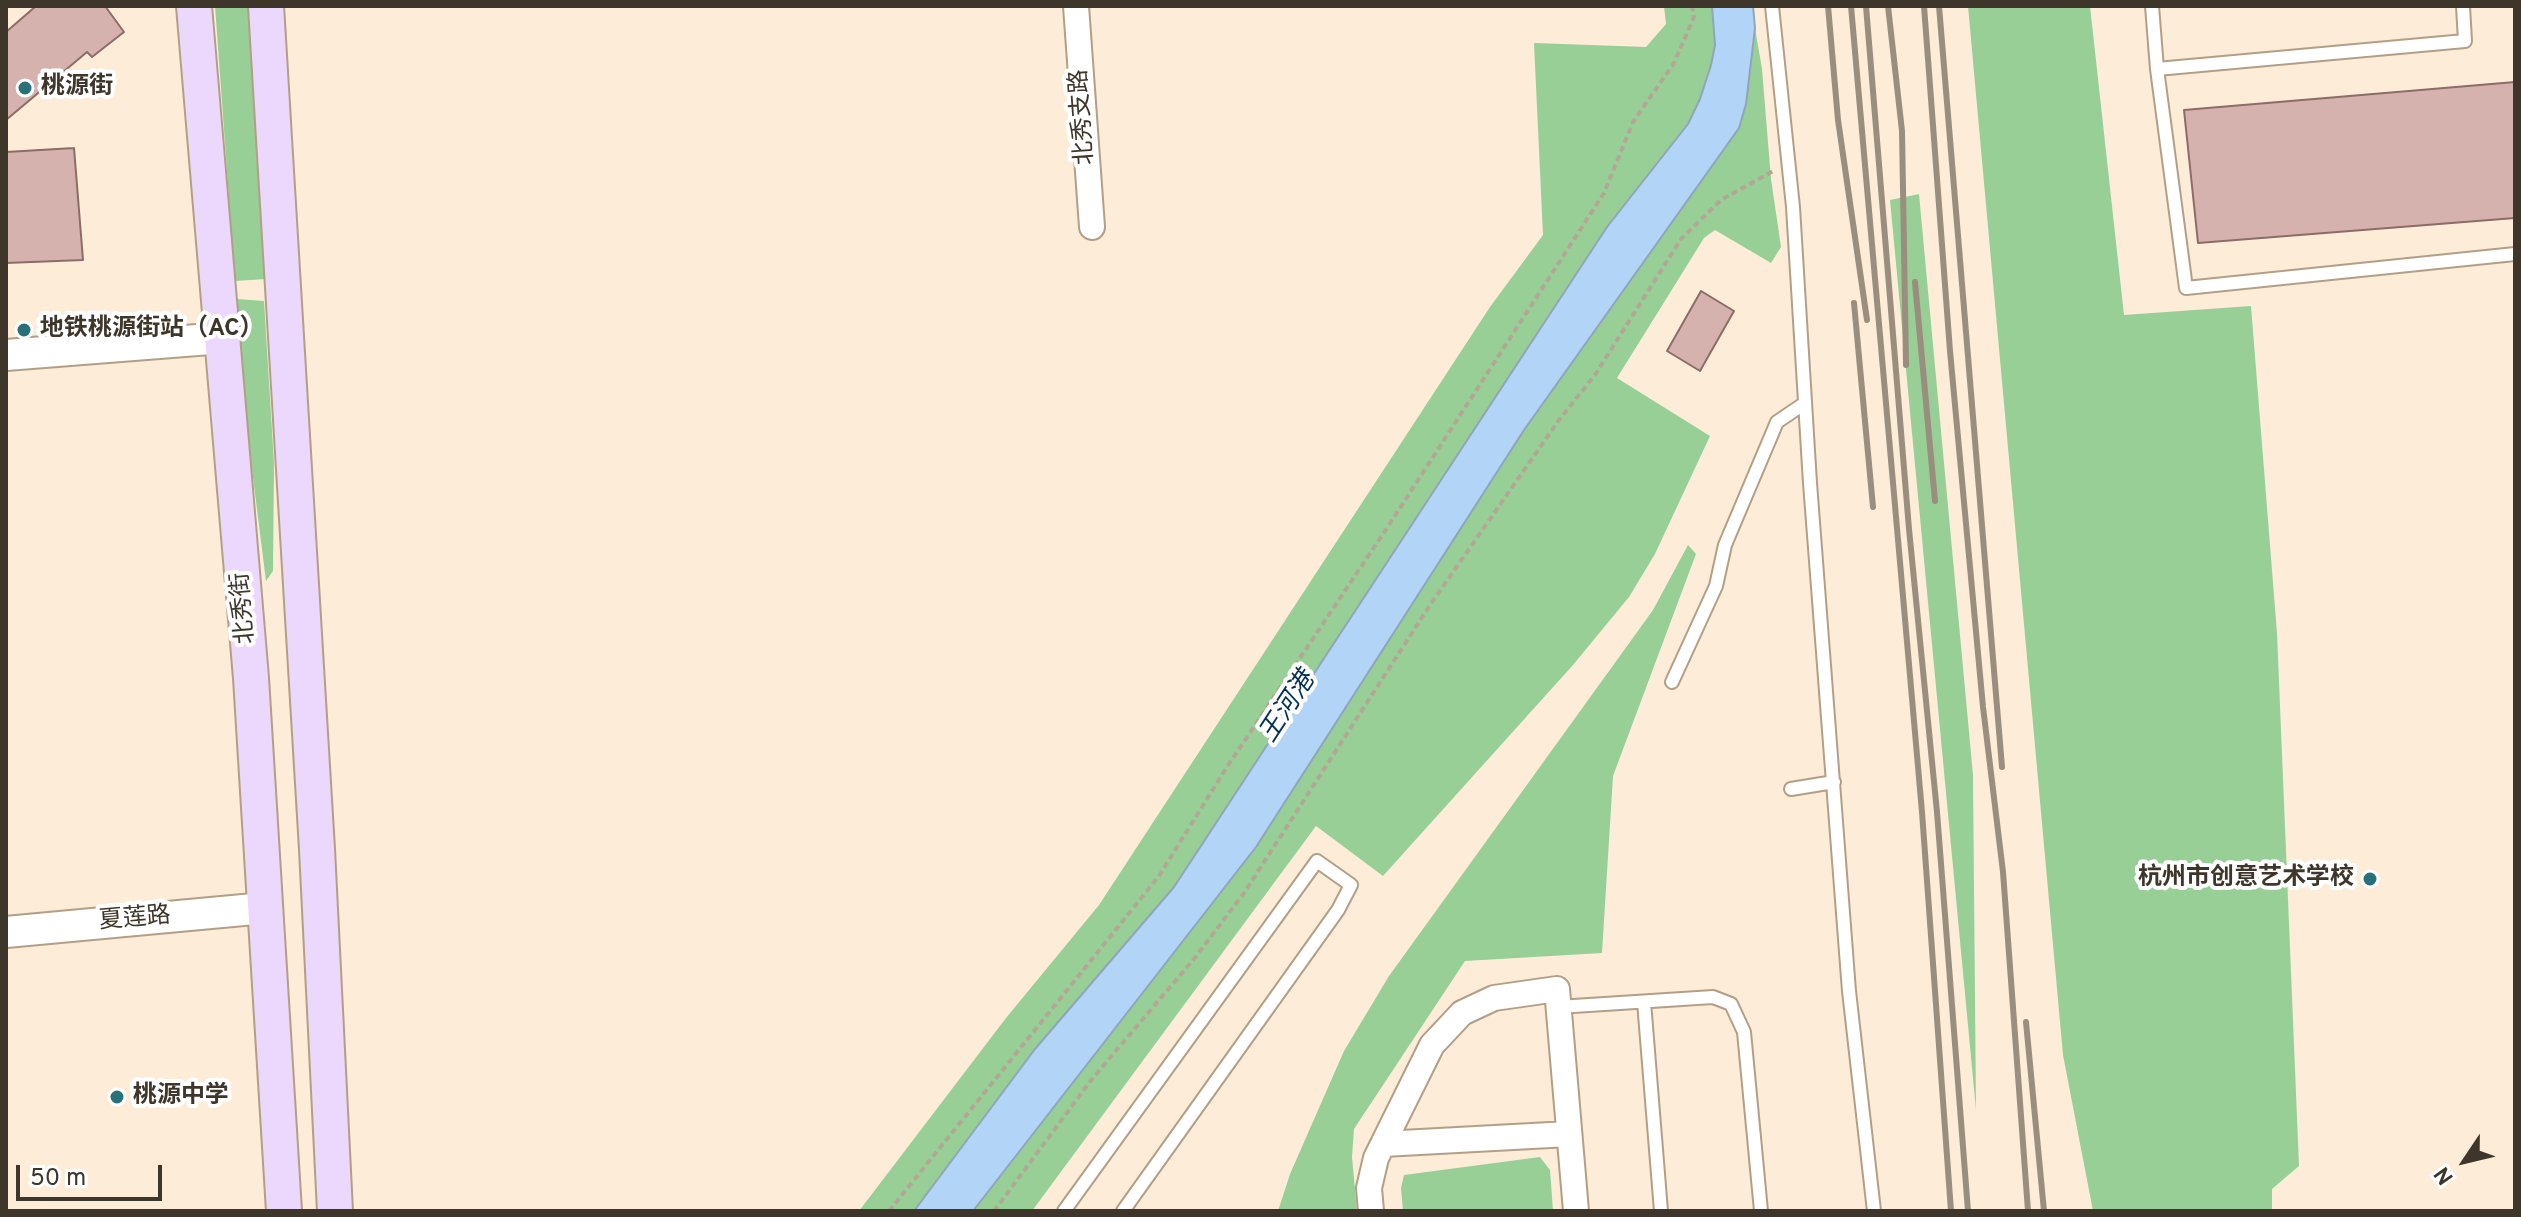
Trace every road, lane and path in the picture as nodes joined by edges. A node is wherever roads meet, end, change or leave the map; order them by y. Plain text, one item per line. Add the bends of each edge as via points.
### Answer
1 (194, 6) edge
2 (266, 6) edge
3 (1076, 6) edge
4 (1692, 6) edge
5 (1772, 6) edge
6 (2152, 6) edge
7 (2463, 6) edge
8 (2157, 69) junction
9 (1788, 162) junction
10 (1092, 227) dead end
11 (2515, 254) edge
12 (223, 338) junction
13 (6, 355) edge
14 (1805, 403) junction
15 (1672, 682) dead end
16 (1834, 782) junction
17 (1791, 789) dead end
18 (265, 908) junction
19 (6, 932) edge
20 (1644, 1002) junction
21 (1558, 1007) junction
22 (1569, 1134) junction
23 (1383, 1144) junction
24 (284, 1211) edge
25 (335, 1211) edge
26 (889, 1211) edge
27 (994, 1211) edge
28 (1064, 1211) edge
29 (1123, 1211) edge
30 (1371, 1211) edge
31 (1576, 1211) edge
32 (1661, 1211) edge
33 (1761, 1211) edge
34 (1874, 1211) edge

1 - 12 main road, 北秀街
2 - 25 main road
3 - 10 street, 北秀支路
4 - 26 path via 1694,17 1674,63 1633,122 1604,193 1159,876
5 - 9 lane
6 - 8 lane
7 - 8 lane via 2465,41
8 - 11 lane via 2186,288
9 - 14 lane
9 - 27 path via 1721,200 1681,239 1595,375 1430,605 1244,893 1092,1079
12 - 13 street
12 - 18 main road, 北秀街
14 - 15 lane via 1777,422 1725,545 1716,586
14 - 16 lane
16 - 17 lane
16 - 34 lane via 1849,991
18 - 19 street, 夏莲路
18 - 24 main road, 北秀街
20 - 21 lane
20 - 32 lane
20 - 33 lane via 1713,997 1731,1004 1744,1032
21 - 22 street
21 - 23 street via 1557,989 1494,998 1462,1013 1432,1045
22 - 23 street
22 - 31 street
23 - 30 street via 1369,1188
28 - 29 lane via 1317,861 1351,885 1338,910

